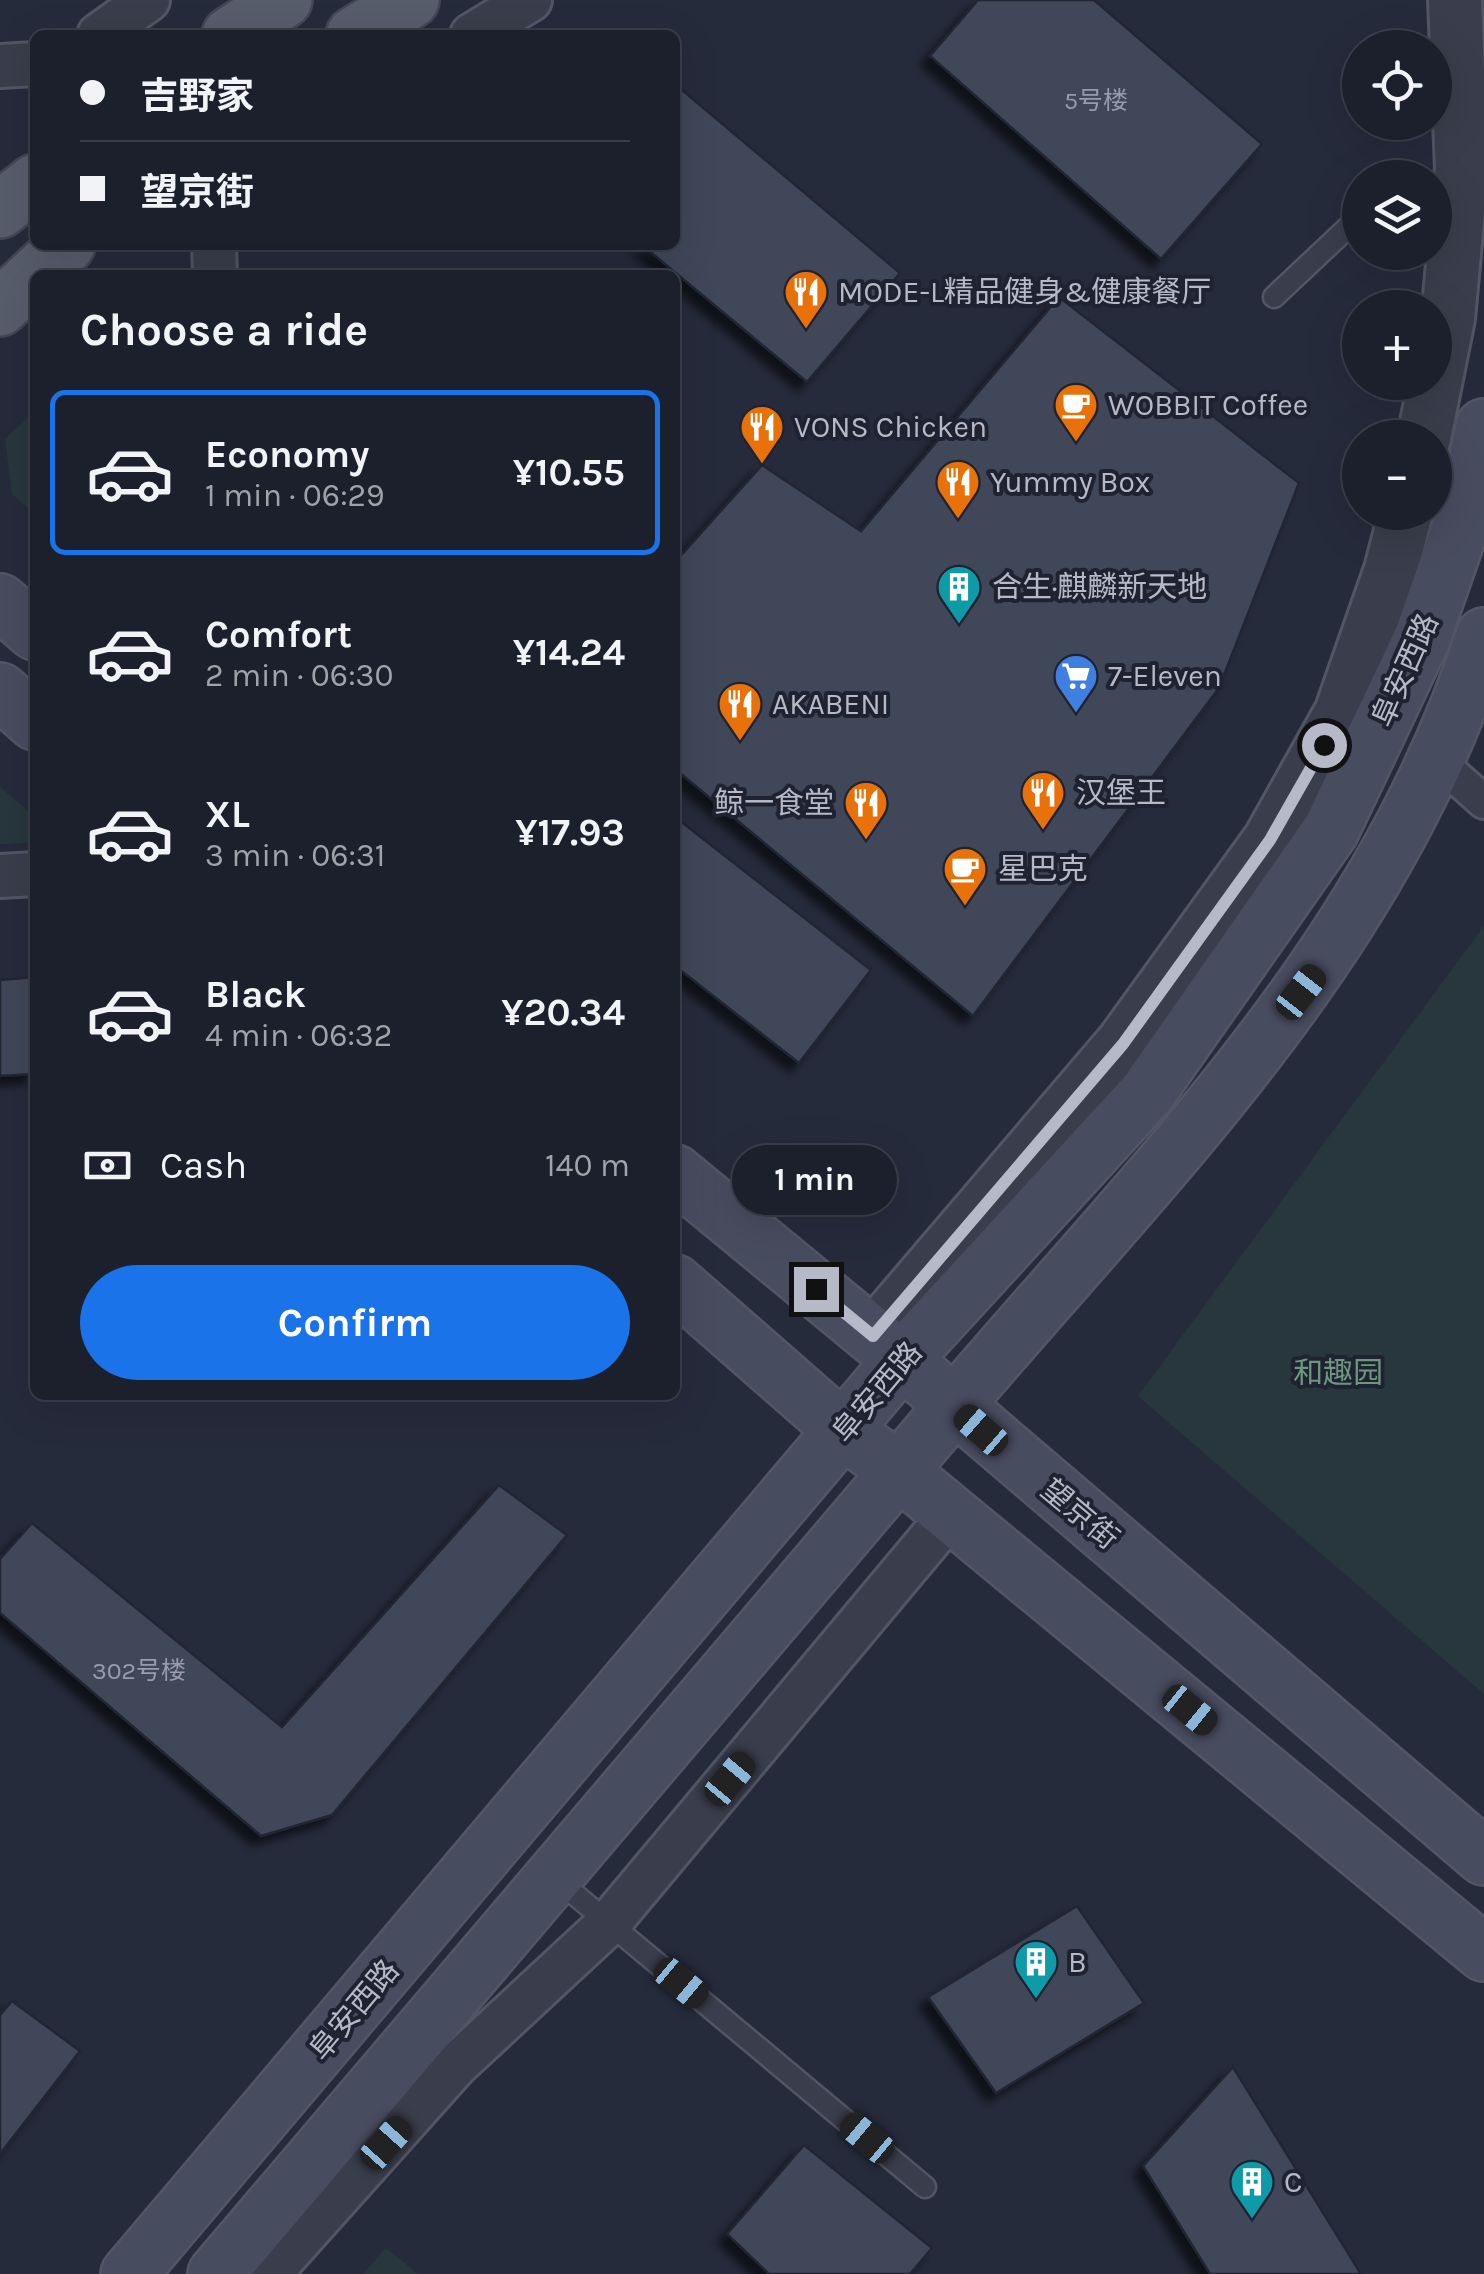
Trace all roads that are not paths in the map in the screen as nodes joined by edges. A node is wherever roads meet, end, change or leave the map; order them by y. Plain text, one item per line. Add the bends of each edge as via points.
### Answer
1 (148, 0) edge
2 (284, 0) edge
3 (410, 0) edge
4 (530, 0) edge
5 (1455, 0) edge
6 (106, 30) edge
7 (238, 30) edge
8 (362, 30) edge
9 (480, 30) edge
10 (30, 64) edge
11 (0, 66) edge
12 (30, 186) edge
13 (1452, 193) edge
14 (0, 210) edge
15 (1342, 233) edge
16 (61, 250) edge
17 (40, 270) edge
18 (1448, 270) edge
19 (30, 279) edge
20 (1274, 297) dead end
21 (0, 308) edge
22 (1428, 420) edge
23 (1484, 427) edge
24 (1401, 530) edge
25 (0, 602) edge
26 (30, 628) edge
27 (1484, 636) edge
28 (0, 692) edge
29 (30, 718) edge
30 (1438, 762) junction
31 (1484, 802) edge
32 (30, 874) edge
33 (0, 876) edge
34 (680, 1177) edge
35 (680, 1287) edge
36 (887, 1348) junction
37 (953, 1406) junction
38 (844, 1431) junction
39 (898, 1470) junction
40 (952, 1514) junction
41 (1484, 1857) edge
42 (553, 1876) junction
43 (609, 1923) junction
44 (1484, 1952) edge
45 (925, 2188) dead end
46 (130, 2274) edge
47 (216, 2274) edge
48 (268, 2274) edge

1 - 6 street
2 - 7 main road
3 - 8 main road
4 - 9 street
5 - 13 street via 1462,168
10 - 11 street
12 - 14 main road
15 - 20 lane
16 - 17 main road
18 - 22 street via 1448,318
19 - 21 main road
23 - 36 main road, 阜安西路 via 1469,503 1422,638 1331,830 1147,1093
24 - 36 street via 1341,713 1270,840 1123,1044
25 - 26 main road
27 - 30 main road, 阜安西路
28 - 29 main road
30 - 31 street
30 - 37 main road, 阜安西路 via 1322,965 1197,1127
32 - 33 street
34 - 36 main road, 望京街
35 - 38 main road
36 - 37 main road, 望京街
36 - 38 main road, 阜安西路
37 - 39 main road, 阜安西路
37 - 41 main road, 望京街
38 - 39 main road
38 - 46 main road, 阜安西路
39 - 40 main road
39 - 42 main road, 阜安西路
40 - 43 street
40 - 44 main road
42 - 43 lane
42 - 47 main road, 阜安西路
43 - 45 lane
43 - 48 street via 456,2065

